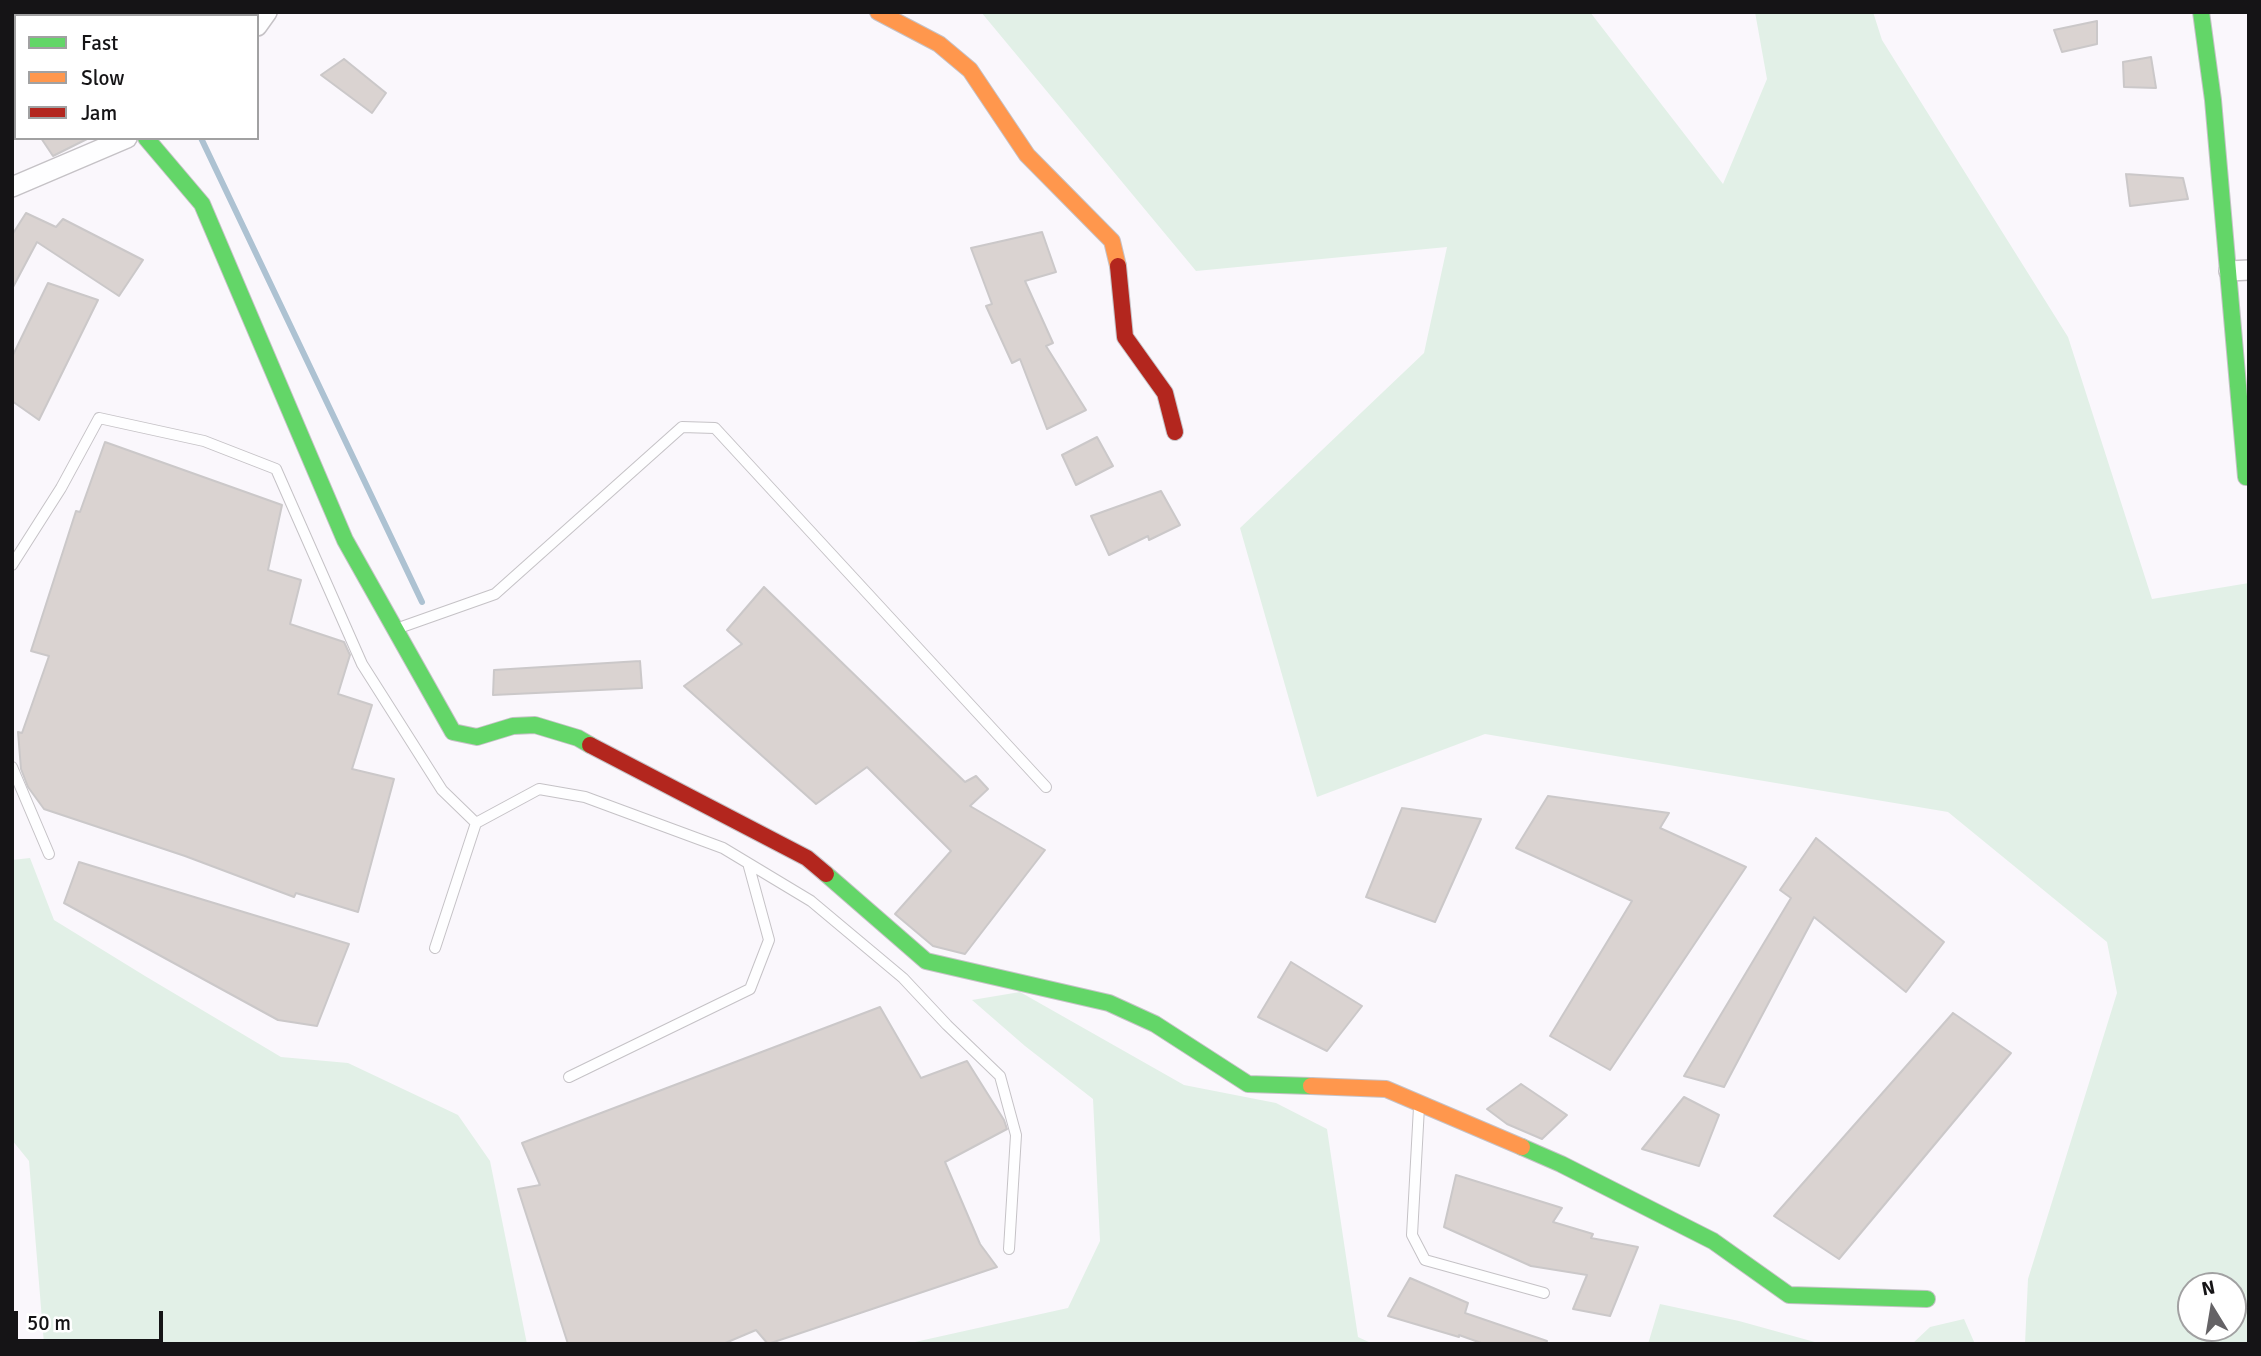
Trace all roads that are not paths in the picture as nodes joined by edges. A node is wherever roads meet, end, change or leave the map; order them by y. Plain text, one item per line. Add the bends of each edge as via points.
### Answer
1 (878, 12) edge
2 (2201, 12) edge
3 (122, 140) edge
4 (148, 140) edge
5 (12, 187) edge
6 (2239, 270) edge
7 (1175, 432) dead end
8 (2246, 477) dead end
9 (12, 565) edge
10 (395, 629) junction
11 (12, 767) edge
12 (1046, 787) dead end
13 (476, 823) junction
14 (49, 854) dead end
15 (748, 863) junction
16 (435, 948) dead end
17 (569, 1077) dead end
18 (1419, 1103) junction
19 (1009, 1249) dead end
20 (1544, 1293) dead end
21 (1927, 1299) dead end

1 - 7 street via 939,44 970,70 1027,155 1112,241 1125,337 1165,393
2 - 6 street
3 - 5 street
4 - 10 street via 202,204 345,540
6 - 8 street
9 - 13 lane via 99,418 204,441 276,469 362,664 442,790
10 - 12 lane via 495,594 682,427 715,428
10 - 18 street via 453,732 477,737 535,725 578,738 807,858 926,961 1109,1003 1155,1024 1248,1084 1386,1089
11 - 14 lane
13 - 15 lane via 539,789 585,797 723,848
13 - 16 lane
15 - 17 lane via 769,940 750,989
15 - 19 lane via 811,901 903,978 1000,1076 1016,1135
18 - 20 lane via 1412,1235 1425,1259
18 - 21 street via 1561,1164 1713,1241 1789,1295

